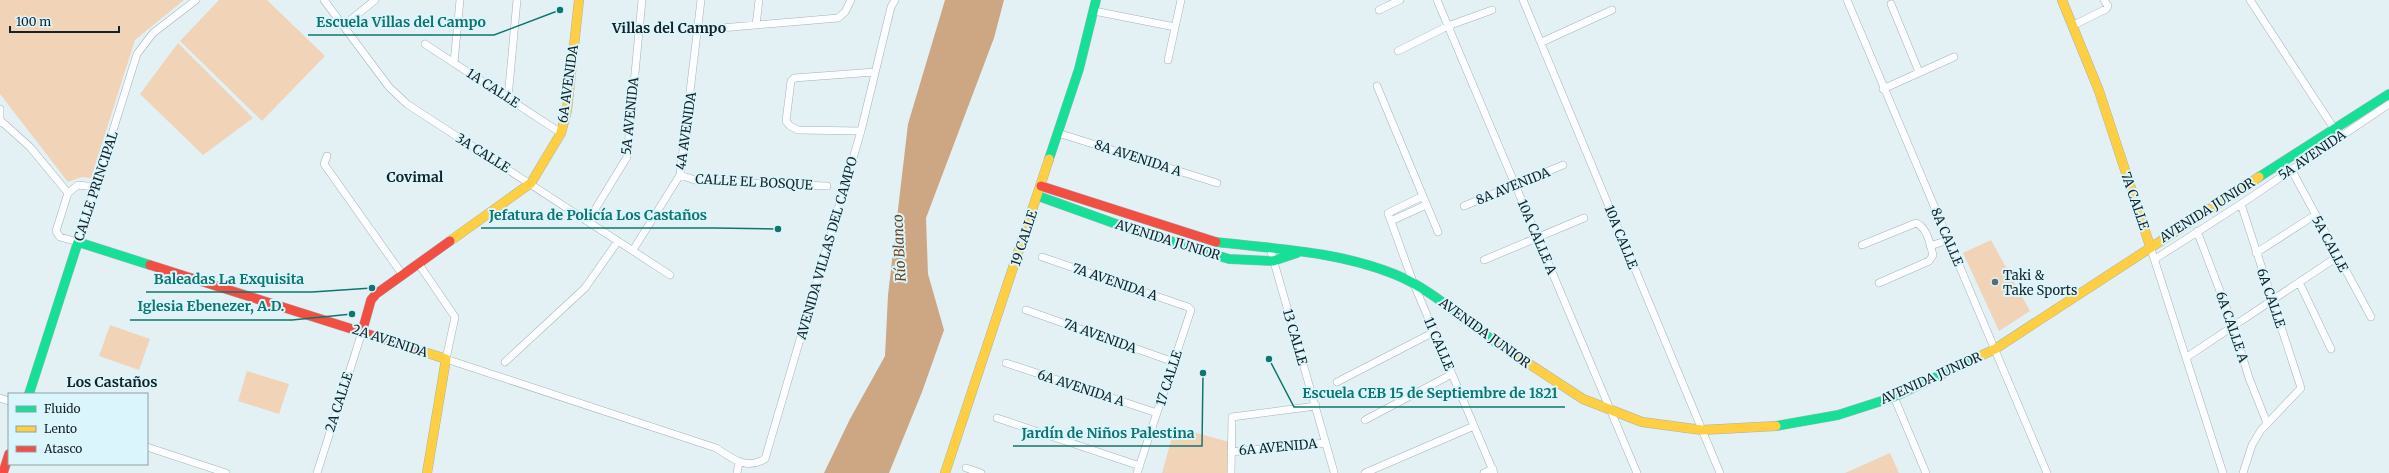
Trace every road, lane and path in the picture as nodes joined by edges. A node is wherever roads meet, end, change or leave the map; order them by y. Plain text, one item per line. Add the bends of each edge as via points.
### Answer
1 (196, 0) edge
2 (324, 0) edge
3 (375, 0) edge
4 (460, 0) edge
5 (517, 0) edge
6 (579, 0) edge
7 (642, 0) edge
8 (701, 0) edge
9 (759, 0) edge
10 (851, 0) edge
11 (895, 0) edge
12 (1096, 0) edge
13 (1181, 0) edge
14 (1400, 0) edge
15 (1437, 0) edge
16 (1523, 0) edge
17 (1847, 0) edge
18 (2062, 0) edge
19 (2104, 0) edge
20 (2250, 0) edge
21 (1891, 4) dead end
22 (1379, 10) dead end
23 (1492, 10) dead end
24 (1612, 10) dead end
25 (1094, 11) junction
26 (756, 25) junction
27 (2074, 25) junction
28 (343, 26) junction
29 (1448, 26) junction
30 (1175, 27) junction
31 (698, 30) junction
32 (1542, 42) junction
33 (426, 44) dead end
34 (1398, 51) dead end
35 (1954, 57) dead end
36 (1168, 60) dead end
37 (454, 63) junction
38 (875, 72) junction
39 (1919, 72) junction
40 (1377, 86) dead end
41 (1883, 89) junction
42 (2389, 94) edge
43 (508, 98) junction
44 (2389, 104) edge
45 (0, 110) edge
46 (0, 122) edge
47 (2335, 130) junction
48 (861, 131) junction
49 (1058, 132) junction
50 (561, 133) junction
51 (327, 156) dead end
52 (1563, 165) dead end
53 (2291, 169) junction
54 (680, 175) junction
55 (531, 183) junction
56 (1217, 183) dead end
57 (1515, 185) junction
58 (827, 186) dead end
59 (1041, 186) junction
60 (95, 187) junction
61 (68, 193) junction
62 (1038, 196) junction
63 (1423, 196) junction
64 (2241, 204) junction
65 (1426, 205) junction
66 (1464, 206) dead end
67 (2315, 215) junction
68 (1584, 218) dead end
69 (1393, 220) junction
70 (588, 221) junction
71 (2197, 231) junction
72 (1438, 232) dead end
73 (1537, 238) junction
74 (1948, 240) junction
75 (618, 241) junction
76 (78, 242) junction
77 (1862, 245) dead end
78 (1930, 246) junction
79 (2150, 246) junction
80 (1270, 248) junction
81 (633, 250) junction
82 (1301, 252) junction
83 (2256, 253) junction
84 (1042, 257) dead end
85 (2337, 257) junction
86 (2155, 259) junction
87 (1484, 260) dead end
88 (1273, 261) junction
89 (418, 263) junction
90 (402, 274) junction
91 (670, 275) dead end
92 (1413, 282) junction
93 (2299, 282) junction
94 (1879, 283) dead end
95 (2270, 300) junction
96 (1188, 307) joint
97 (1026, 310) dead end
98 (2371, 317) dead end
99 (2233, 325) junction
100 (362, 332) junction
101 (1434, 332) junction
102 (1995, 349) junction
103 (2331, 349) dead end
104 (2187, 357) junction
105 (446, 359) junction
106 (505, 362) dead end
107 (1174, 362) junction
108 (1006, 363) dead end
109 (1452, 374) junction
110 (1337, 382) dead end
111 (29, 393) edge
112 (1894, 397) junction
113 (1316, 406) junction
114 (1611, 412) junction
115 (1157, 414) junction
116 (998, 418) dead end
117 (1365, 420) dead end
118 (2268, 423) junction
119 (1474, 426) junction
120 (1702, 430) junction
121 (1326, 443) junction
122 (148, 447) edge
123 (1231, 452) junction
124 (8, 457) edge
125 (739, 463) junction
126 (966, 468) dead end
127 (1138, 470) edge
128 (1493, 471) edge
129 (2, 473) edge
130 (226, 473) edge
131 (316, 473) edge
132 (427, 473) edge
133 (737, 473) edge
134 (945, 473) edge
135 (981, 473) edge
136 (1231, 473) edge
137 (1333, 473) edge
138 (1340, 473) edge
139 (1366, 473) edge
140 (1484, 473) edge
141 (1637, 473) edge
142 (1720, 473) edge
143 (1926, 473) edge
144 (2047, 473) edge
145 (2223, 473) edge
146 (2243, 473) edge

1 - 60 street, CALLE PRINCIPAL via 153,33 137,54
2 - 28 street, 3A CALLE
3 - 28 street
4 - 37 street
5 - 43 street
6 - 50 main road, 6A AVENIDA
7 - 70 street, 5A AVENIDA via 627,157
8 - 31 street, 4A AVENIDA
9 - 26 street
10 - 26 street via 845,12 838,18
11 - 38 street, AVENIDA VILLAS DEL CAMPO
12 - 25 main road, 19 CALLE
13 - 30 street
14 - 22 street
15 - 29 street, 10A CALLE A
16 - 32 street, 10A CALLE
17 - 41 street, 8A CALLE
18 - 27 main road, 7A CALLE
19 - 27 street via 2108,6 2106,9
20 - 47 street
21 - 39 street
23 - 29 street
24 - 32 street
25 - 30 street
25 - 49 main road, 19 CALLE via 1079,69
26 - 31 street
27 - 79 main road, 7A CALLE
28 - 55 street, 3A CALLE via 389,88 407,104
29 - 34 street
29 - 57 street, 10A CALLE A
30 - 36 street
31 - 54 street, 4A AVENIDA
32 - 120 street, 10A CALLE
33 - 37 street, 1A CALLE
35 - 39 street
37 - 43 street, 1A CALLE
38 - 48 street, AVENIDA VILLAS DEL CAMPO
38 - 48 street via 794,78 792,81 786,121 790,126 798,130
39 - 41 street
40 - 63 street
41 - 74 street, 8A CALLE
42 - 47 main road, AVENIDA JUNIOR
43 - 50 street, 1A CALLE
44 - 53 street, 5A AVENIDA
45 - 46 street
46 - 61 street via 30,147
47 - 79 main road, AVENIDA JUNIOR
48 - 125 street, AVENIDA VILLAS DEL CAMPO via 769,451 765,459 758,463
49 - 56 street, 8A AVENIDA A
49 - 59 main road, 19 CALLE
50 - 55 main road, 6A AVENIDA
51 - 90 street via 324,164
52 - 57 street, 8A AVENIDA
53 - 64 street, 5A AVENIDA
53 - 67 street, 5A CALLE
54 - 58 street, CALLE EL BOSQUE via 698,181
54 - 81 street, 4A AVENIDA
55 - 70 street, 3A CALLE
55 - 89 main road
57 - 66 street, 8A AVENIDA
57 - 73 street, 10A CALLE A
59 - 62 main road, 19 CALLE
59 - 80 main road, AVENIDA JUNIOR via 1208,240
60 - 61 street via 78,185
60 - 76 street, CALLE PRINCIPAL
61 - 76 street, 2A AVENIDA via 56,231 60,237
62 - 88 main road, AVENIDA JUNIOR via 1205,253 1229,259
62 - 134 main road, 19 CALLE
63 - 65 street
63 - 69 street, 11 CALLE via 1388,212
64 - 71 street, 5A AVENIDA
64 - 83 street, 6A CALLE
65 - 69 street
65 - 72 street
67 - 83 street
67 - 85 street, 5A CALLE
68 - 73 street
69 - 92 street, 11 CALLE
70 - 75 street, 3A CALLE
71 - 86 street, 5A AVENIDA
71 - 99 street, 6A CALLE A
73 - 87 street
73 - 114 street, 10A CALLE A
74 - 78 street
74 - 102 street, 8A CALLE
75 - 81 street, 3A CALLE
75 - 106 street via 585,288
76 - 100 main road, 2A AVENIDA
76 - 111 main road, CALLE PRINCIPAL
77 - 78 street via 1916,223 1921,225
78 - 94 street via 1933,255 1929,261
79 - 86 street, 7A CALLE
79 - 102 main road, AVENIDA JUNIOR
80 - 82 main road, AVENIDA JUNIOR
80 - 88 street, 13 CALLE
81 - 91 street, 3A CALLE
82 - 88 main road, AVENIDA JUNIOR
82 - 92 main road, AVENIDA JUNIOR via 1357,261
83 - 95 street, 6A CALLE
84 - 96 street, 7A AVENIDA A
85 - 93 street
85 - 98 street, 5A CALLE
86 - 104 street, 7A CALLE
88 - 113 street, 13 CALLE
89 - 90 main road
89 - 105 street via 455,317
90 - 100 main road via 373,298
92 - 101 street, 11 CALLE
92 - 114 main road, AVENIDA JUNIOR via 1494,342 1559,385 1583,400
93 - 95 street
93 - 103 street
95 - 99 street
95 - 118 street, 6A CALLE via 2301,382 2299,392
96 - 107 street, 17 CALLE via 1191,310
97 - 107 street, 7A AVENIDA
99 - 104 street
99 - 118 street, 6A CALLE A via 2249,378
100 - 105 main road, 2A AVENIDA
100 - 131 street, 2A CALLE
101 - 109 street, 11 CALLE
101 - 110 street
102 - 112 main road, AVENIDA JUNIOR
102 - 144 street, 8A CALLE
104 - 145 street, 7A CALLE
105 - 125 street, 2A AVENIDA via 716,448
105 - 132 main road
107 - 115 street, 17 CALLE
108 - 115 street, 6A AVENIDA A
109 - 117 street
109 - 119 street, 11 CALLE
112 - 120 main road, AVENIDA JUNIOR via 1838,415 1776,426
112 - 143 street
113 - 121 street, 13 CALLE
113 - 123 street via 1236,415 1231,421
114 - 120 main road, AVENIDA JUNIOR via 1642,422
114 - 141 street, 10A CALLE A
115 - 127 street, 17 CALLE
116 - 127 street
118 - 146 street via 2252,445
119 - 128 street, 11 CALLE
119 - 139 street
120 - 142 street, 10A CALLE
121 - 123 street, 6A AVENIDA
121 - 137 street, 13 CALLE
122 - 130 street
123 - 136 street
124 - 129 main road
125 - 133 street
126 - 135 street
128 - 140 street
137 - 138 street

